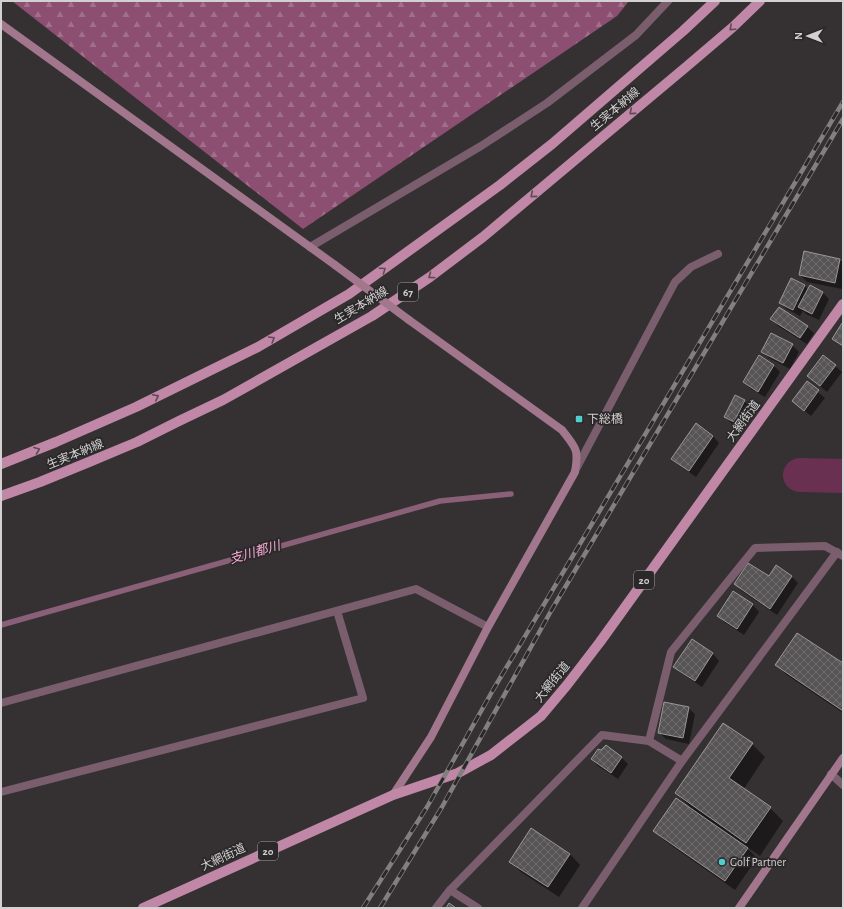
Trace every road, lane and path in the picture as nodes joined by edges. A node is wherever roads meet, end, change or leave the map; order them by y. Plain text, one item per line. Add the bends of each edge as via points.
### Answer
1 (668, 1) edge
2 (715, 1) edge
3 (760, 1) edge
4 (1, 24) edge
5 (310, 247) junction
6 (718, 254) dead end
7 (843, 304) edge
8 (1, 464) edge
9 (575, 472) junction
10 (1, 496) edge
11 (840, 554) edge
12 (337, 611) junction
13 (488, 627) junction
14 (1, 703) edge
15 (649, 741) junction
16 (843, 758) edge
17 (682, 761) junction
18 (831, 774) junction
19 (843, 785) edge
20 (1, 792) edge
21 (393, 795) junction
22 (450, 890) junction
23 (143, 908) edge
24 (436, 908) edge
25 (478, 908) edge
26 (582, 908) edge
27 (739, 908) edge

1 - 5 street via 636,35 547,103 482,146
8 -> 2 main road, 生実本納線 via 136,407 258,348 348,294 500,185 552,144
3 -> 10 main road, 生実本納線 / 67 via 692,62 483,237 372,316 223,400 137,442
4 - 5 street
5 - 9 street, bridge via 562,430 575,446 578,456
6 - 9 street via 691,267 675,282
7 - 21 main road, 大網街道 / 20 via 600,642 541,716 491,755 458,773
9 - 13 street
11 - 15 street via 825,546 755,548 671,652
11 - 17 street
12 - 13 street via 416,589
12 - 14 street
12 - 20 street via 363,698
13 - 21 street via 431,737
15 - 17 street
15 - 22 street via 602,735
16 - 18 street
17 - 26 street
18 - 19 street
18 - 27 street
21 - 23 main road, 大網街道 / 20
22 - 24 street
22 - 25 street

